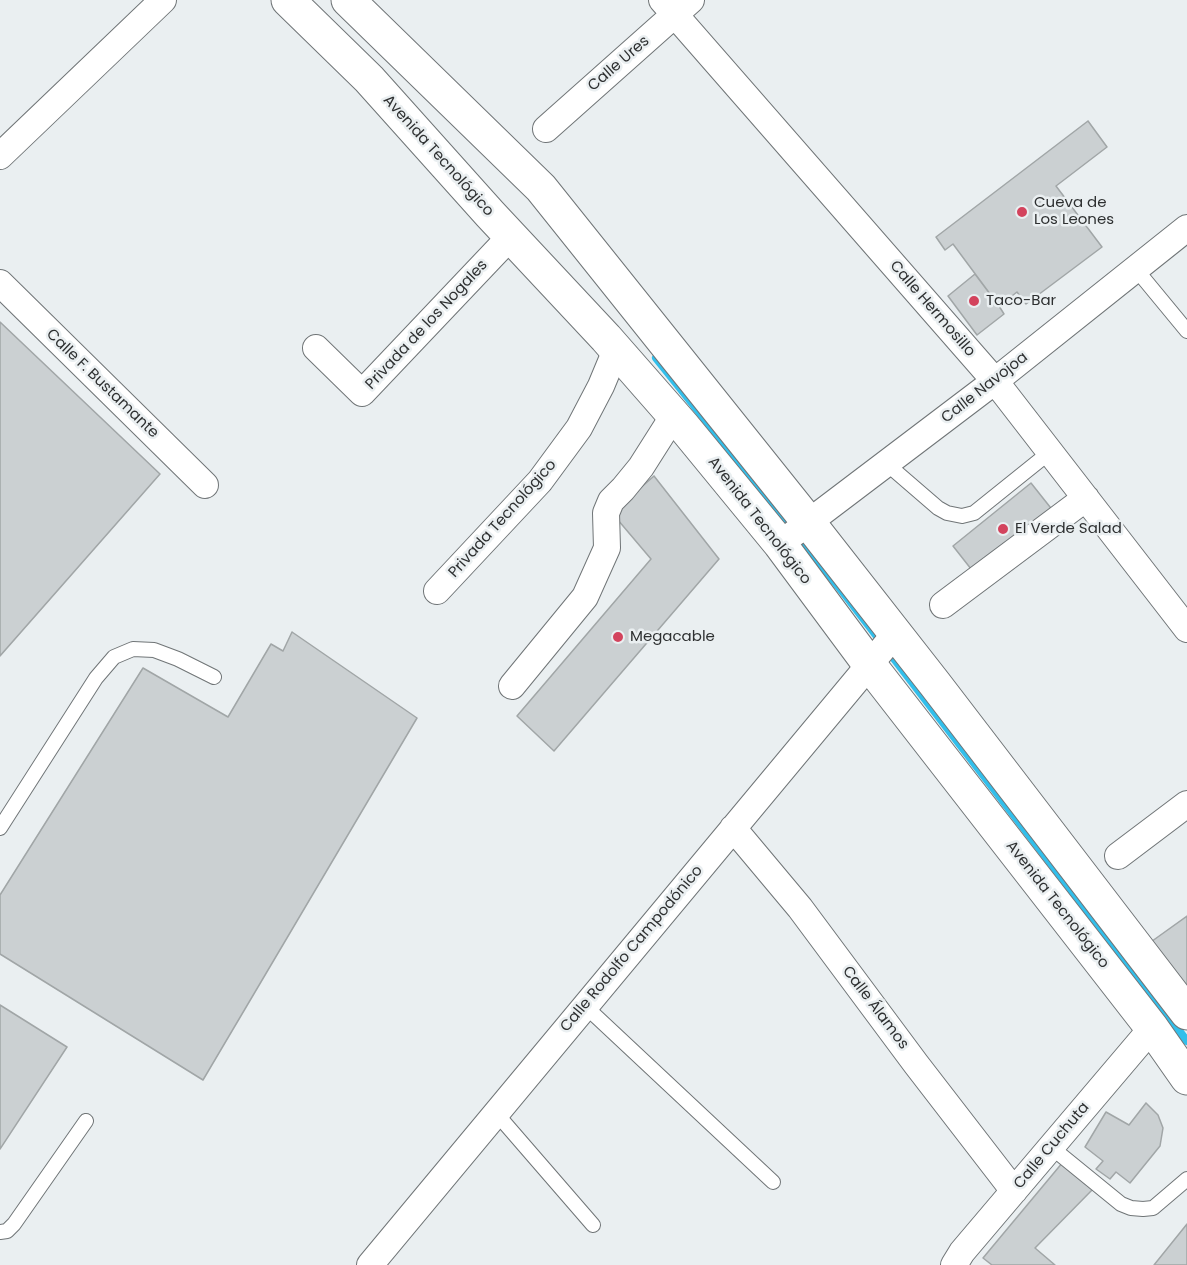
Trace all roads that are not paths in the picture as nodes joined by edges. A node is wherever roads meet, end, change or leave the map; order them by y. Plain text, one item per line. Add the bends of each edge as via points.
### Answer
1 (164, 0) edge
2 (288, 0) edge
3 (348, 0) edge
4 (676, 5) edge
5 (546, 129) dead end
6 (0, 156) edge
7 (1187, 228) edge
8 (511, 236) junction
9 (1135, 268) junction
10 (0, 283) edge
11 (1187, 331) edge
12 (316, 348) dead end
13 (616, 350) junction
14 (995, 381) junction
15 (674, 415) junction
16 (1050, 452) junction
17 (887, 464) junction
18 (205, 485) dead end
19 (1086, 498) junction
20 (809, 522) junction
21 (780, 544) junction
22 (437, 591) dead end
23 (943, 605) dead end
24 (1187, 629) edge
25 (894, 634) junction
26 (869, 664) junction
27 (214, 677) dead end
28 (512, 686) dead end
29 (1187, 804) edge
30 (0, 828) edge
31 (733, 828) junction
32 (1118, 856) dead end
33 (585, 1006) junction
34 (1187, 1013) edge
35 (1152, 1028) junction
36 (1187, 1078) edge
37 (496, 1113) junction
38 (86, 1121) dead end
39 (1051, 1147) junction
40 (1187, 1179) edge
41 (773, 1182) dead end
42 (1014, 1191) junction
43 (593, 1225) dead end
44 (0, 1232) edge
45 (370, 1265) edge
46 (954, 1265) edge

1 - 6 street
2 - 8 main road, Avenida Tecnológico via 369,79
3 - 20 main road via 542,188
4 - 5 street, Calle Ures
4 - 14 street, Calle Hermosillo
7 - 9 street, Calle Navojoa
8 - 12 street, Privada de los Nogales via 363,393
8 - 13 main road, Avenida Tecnológico
9 - 11 lane
9 - 14 street, Calle Navojoa
10 - 18 street, Calle F. Bustamante
13 - 15 main road, Avenida Tecnológico
13 - 22 street, Privada Tecnológico via 601,386 566,446 540,481
14 - 16 street, Calle Hermosillo
14 - 17 street, Calle Navojoa
15 - 21 main road, Avenida Tecnológico
15 - 28 street via 641,467 611,501 606,513 608,548 585,597
16 - 17 lane via 974,513 962,516 938,508
16 - 19 street, Calle Hermosillo
17 - 20 street, Calle Navojoa
19 - 23 street
19 - 24 street, Calle Hermosillo
20 - 21 street, Calle Navojoa
20 - 25 main road
21 - 26 main road, Avenida Tecnológico
25 - 26 street, Calle Rodolfo Campodónico
25 - 34 main road
26 - 31 street, Calle Rodolfo Campodónico
26 - 35 main road, Avenida Tecnológico
27 - 30 lane via 154,650 133,649 114,657 96,678
29 - 32 street
31 - 33 street, Calle Rodolfo Campodónico
31 - 42 street, Calle Álamos via 800,908
33 - 37 street, Calle Rodolfo Campodónico
33 - 41 lane
35 - 36 main road, Avenida Tecnológico
35 - 39 street, Calle Cuchuta
37 - 43 lane
37 - 45 street, Calle Rodolfo Campodónico
38 - 44 lane via 14,1224
39 - 40 lane via 1120,1204 1131,1208 1153,1208
39 - 42 street, Calle Cuchuta
42 - 46 street, Calle Cuchuta

